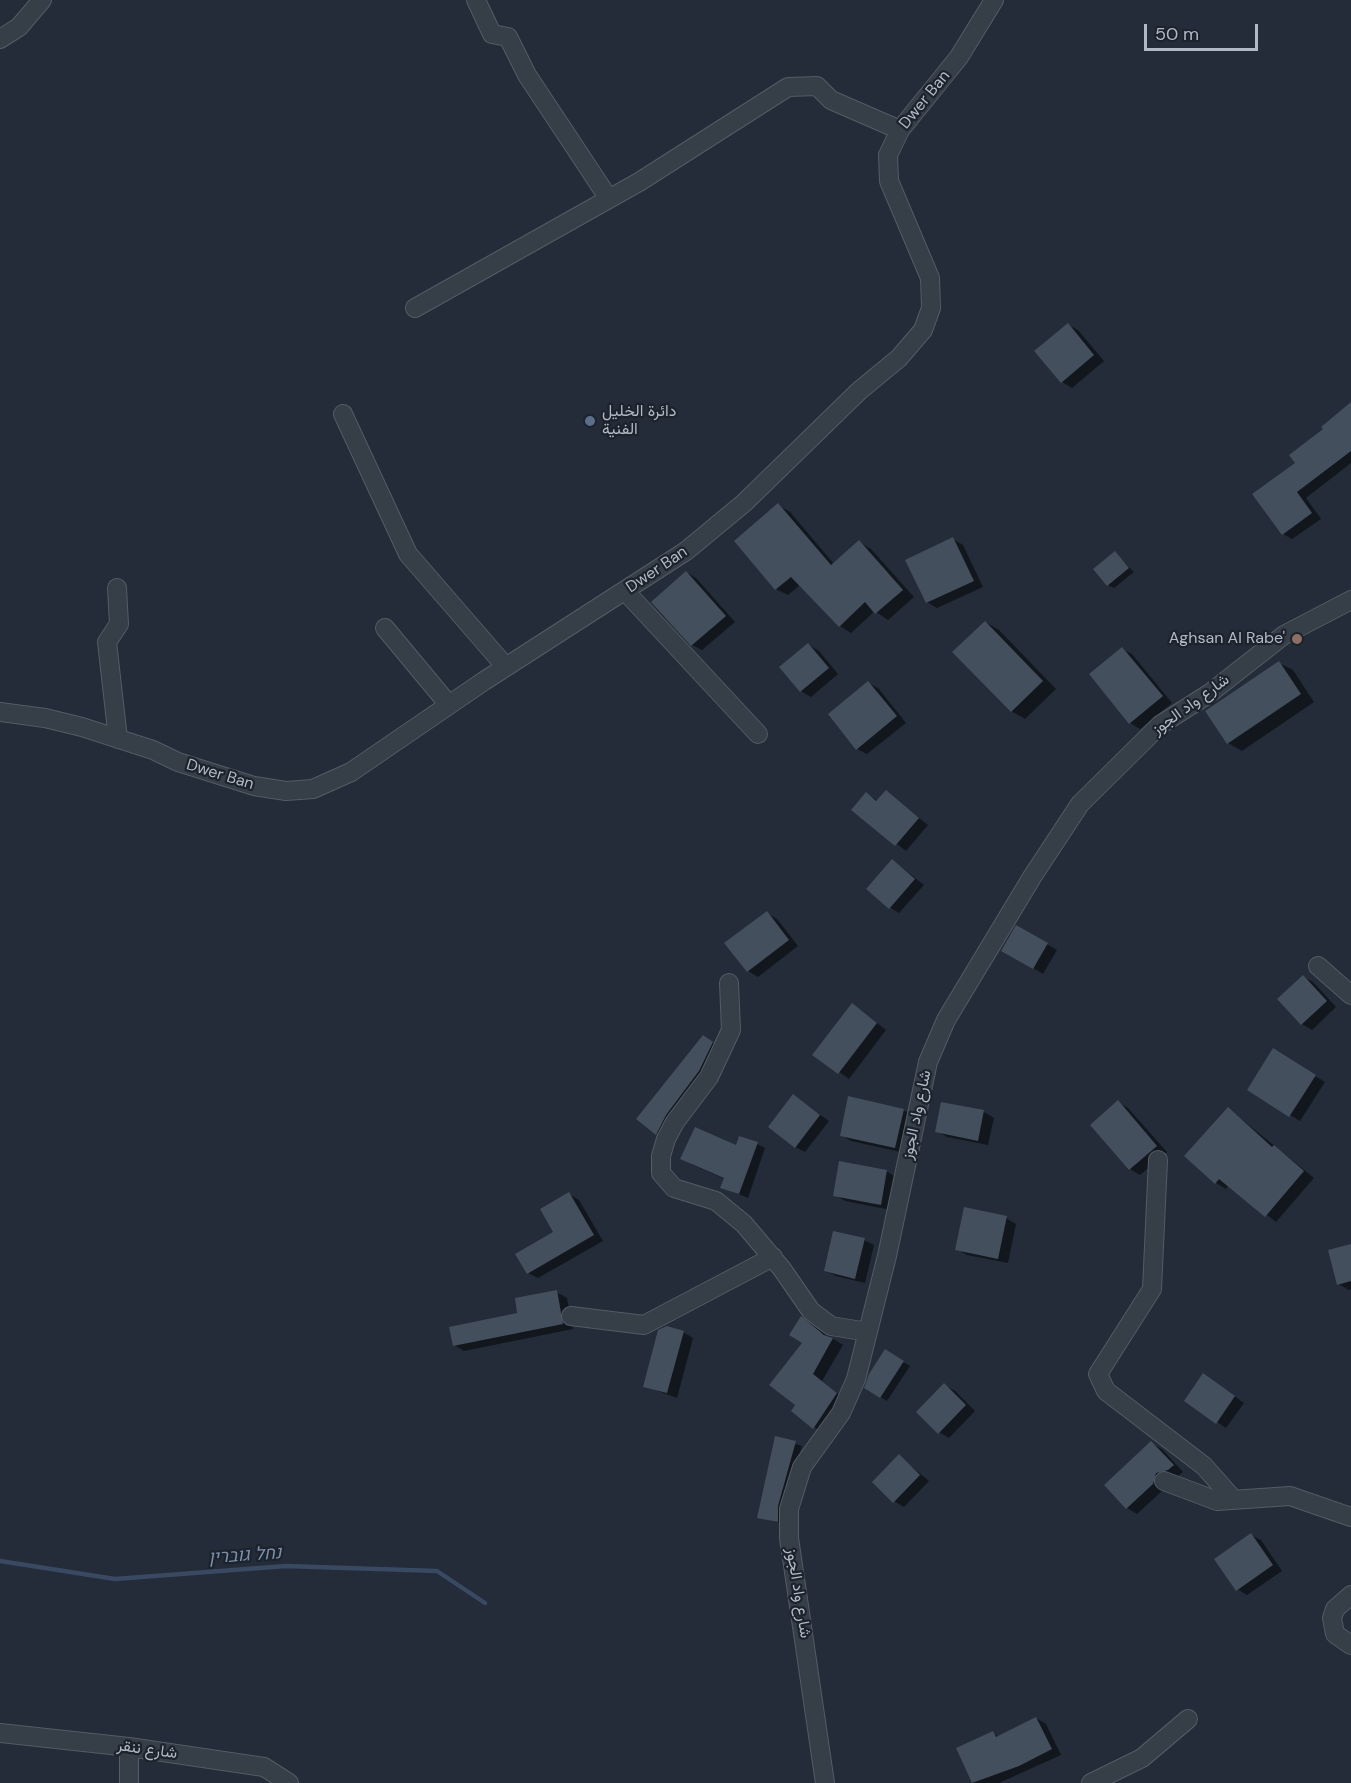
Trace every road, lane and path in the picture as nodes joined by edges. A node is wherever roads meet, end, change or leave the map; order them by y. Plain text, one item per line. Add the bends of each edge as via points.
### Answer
1 (42, 0) edge
2 (476, 0) edge
3 (994, 0) edge
4 (0, 39) edge
5 (900, 130) junction
6 (609, 199) junction
7 (415, 308) dead end
8 (343, 414) dead end
9 (117, 588) dead end
10 (625, 591) junction
11 (1351, 600) edge
12 (385, 628) dead end
13 (506, 667) junction
14 (449, 705) junction
15 (0, 712) edge
16 (758, 734) dead end
17 (118, 739) junction
18 (1318, 966) dead end
19 (729, 983) dead end
20 (1351, 995) edge
21 (1158, 1160) dead end
22 (773, 1257) junction
23 (572, 1316) dead end
24 (868, 1332) junction
25 (1164, 1481) dead end
26 (1234, 1500) junction
27 (1351, 1517) edge
28 (1351, 1595) edge
29 (1351, 1645) edge
30 (1188, 1719) dead end
31 (0, 1733) edge
32 (129, 1747) junction
33 (129, 1783) edge
34 (289, 1783) edge
35 (825, 1783) edge
36 (1091, 1783) edge

1 - 4 street via 20,27
2 - 6 street via 492,34 508,37 527,75
3 - 5 street, Dwer Ban via 958,57
5 - 6 street via 831,100 817,86 788,87
5 - 10 street, Dwer Ban via 888,155 887,172 930,278 933,298 923,330 907,351 859,391 744,503 686,551
6 - 7 street
8 - 13 street via 408,554
9 - 17 street via 119,624 107,642
10 - 13 street, Dwer Ban
10 - 16 street
11 - 24 street, شارع واد الجوز via 1284,634 1210,693 1160,725 1080,804 946,1020 928,1062
12 - 14 street
13 - 14 street, Dwer Ban
14 - 17 street, Dwer Ban via 341,778 319,788 297,791 254,786
15 - 17 street, Dwer Ban via 55,720
18 - 20 street
19 - 22 street via 731,1030 708,1077 666,1138 661,1173 674,1188 716,1201 730,1211
21 - 26 street via 1152,1289 1098,1374 1106,1391 1204,1466
22 - 23 street via 644,1324
22 - 24 street via 811,1311 831,1326
24 - 35 street, شارع واد الجوز via 849,1396 831,1429 802,1467 789,1509 789,1538
25 - 26 street via 1217,1501
26 - 27 street via 1290,1496
28 - 29 street via 1335,1609 1332,1618 1335,1634
30 - 36 street via 1142,1758
31 - 32 street, شارع ننقر
32 - 33 street
32 - 34 street, شارع ننقر via 264,1767

